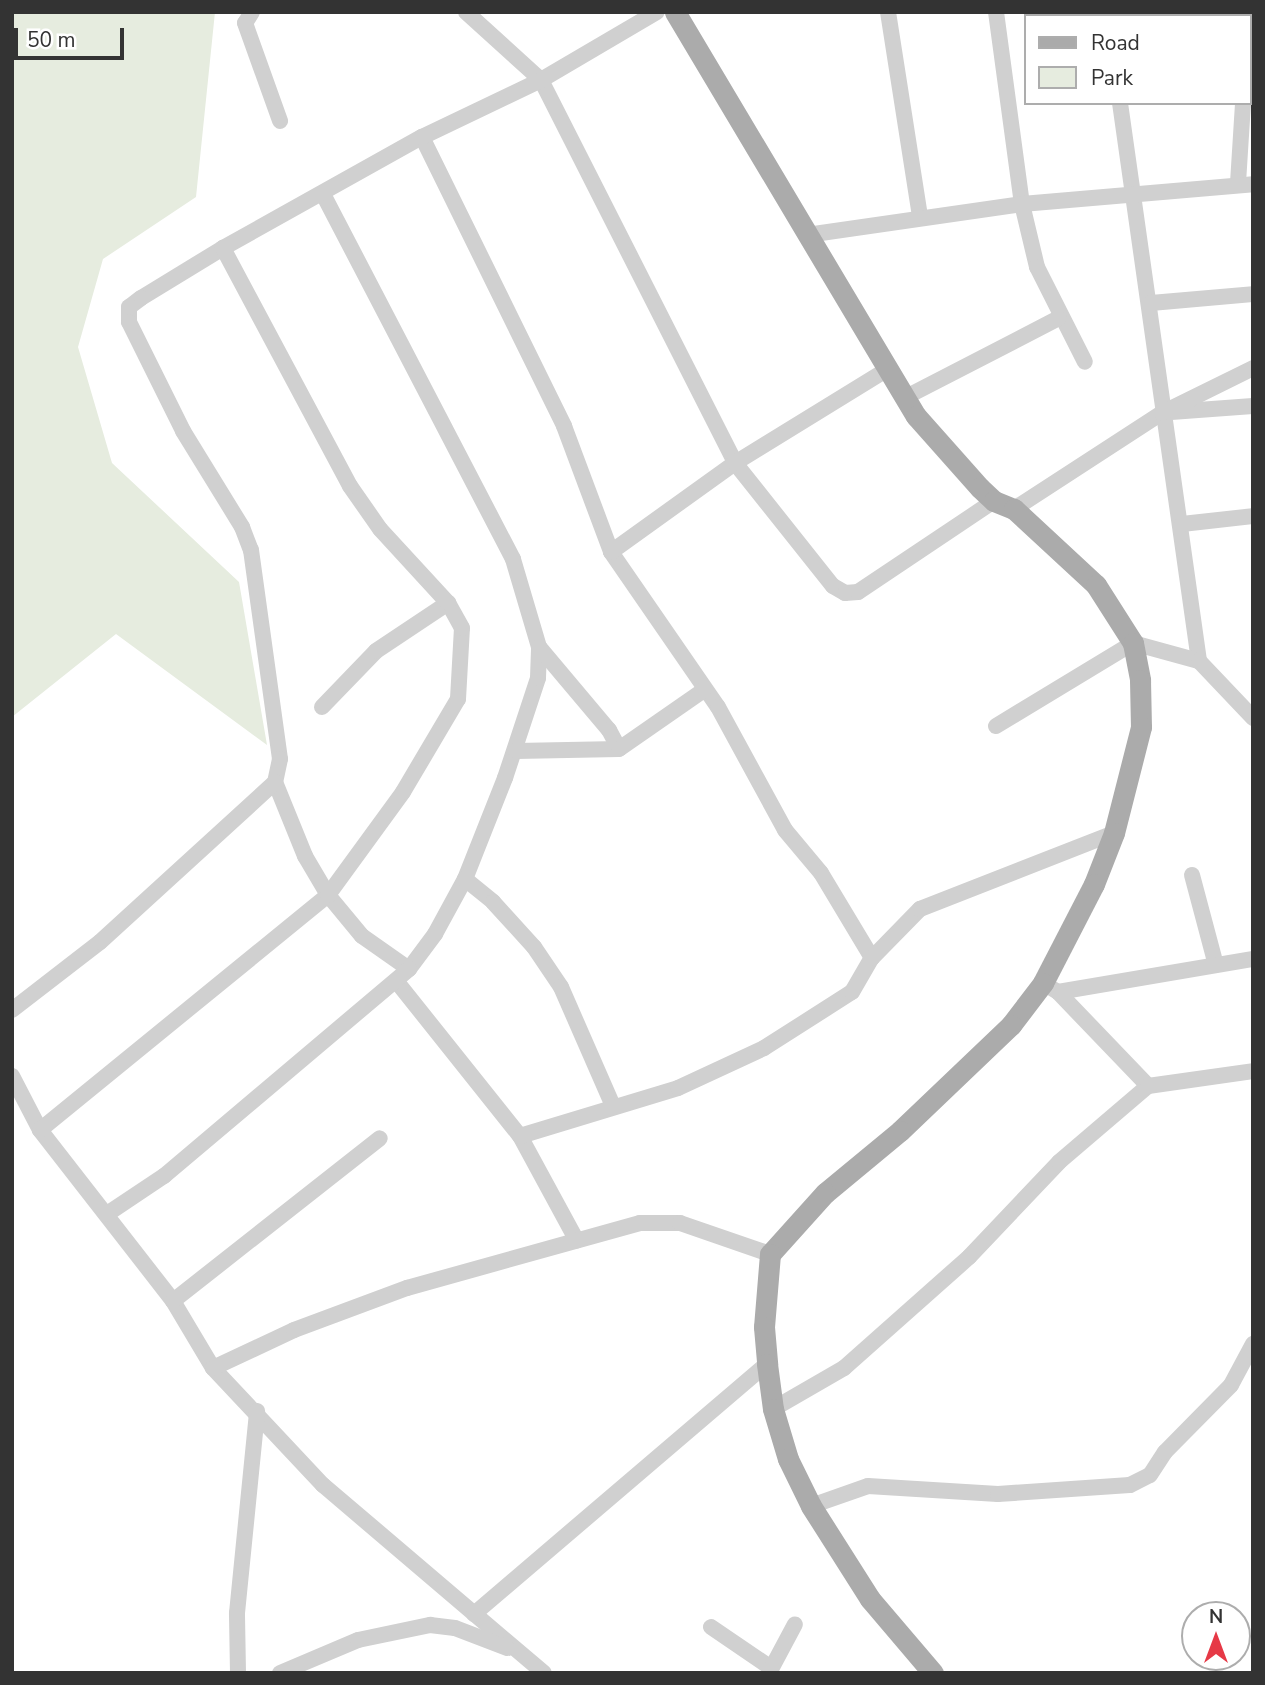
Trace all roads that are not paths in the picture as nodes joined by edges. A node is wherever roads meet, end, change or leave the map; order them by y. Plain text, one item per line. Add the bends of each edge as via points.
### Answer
1 (252, 12) edge
2 (466, 12) edge
3 (657, 12) edge
4 (675, 12) edge
5 (888, 12) edge
6 (996, 12) edge
7 (541, 80) junction
8 (1120, 105) edge
9 (1242, 105) edge
10 (280, 121) dead end
11 (422, 136) junction
12 (1245, 183) edge
13 (323, 194) junction
14 (1136, 195) junction
15 (1022, 204) junction
16 (919, 217) junction
17 (807, 235) junction
18 (223, 248) junction
19 (1253, 294) edge
20 (1151, 303) junction
21 (1059, 318) junction
22 (1084, 362) dead end
23 (1253, 368) edge
24 (886, 370) junction
25 (904, 398) junction
26 (1253, 406) edge
27 (1162, 413) junction
28 (736, 463) junction
29 (994, 501) junction
30 (1014, 509) junction
31 (1253, 516) edge
32 (1182, 524) junction
33 (611, 552) junction
34 (448, 603) junction
35 (1133, 643) junction
36 (539, 647) junction
37 (1199, 661) junction
38 (704, 690) junction
39 (322, 707) dead end
40 (1253, 718) edge
41 (996, 726) dead end
42 (619, 749) junction
43 (516, 751) junction
44 (275, 782) junction
45 (1114, 833) junction
46 (1192, 875) dead end
47 (465, 879) junction
48 (328, 895) junction
49 (872, 958) junction
50 (1253, 959) edge
51 (1216, 965) junction
52 (409, 969) junction
53 (397, 982) junction
54 (1050, 988) junction
55 (12, 1010) edge
56 (1253, 1071) edge
57 (12, 1076) edge
58 (1148, 1086) junction
59 (612, 1104) junction
60 (40, 1130) junction
61 (520, 1136) junction
62 (380, 1138) dead end
63 (107, 1214) junction
64 (577, 1241) junction
65 (770, 1254) junction
66 (173, 1301) junction
67 (1253, 1344) edge
68 (767, 1364) junction
69 (213, 1368) junction
70 (773, 1409) junction
71 (257, 1411) junction
72 (811, 1506) junction
73 (474, 1614) junction
74 (795, 1624) dead end
75 (711, 1627) dead end
76 (522, 1654) junction
77 (770, 1670) edge
78 (238, 1673) edge
79 (280, 1673) edge
80 (544, 1673) edge
81 (933, 1673) edge

1 - 10 street via 245,23
2 - 7 street
3 - 7 street
4 - 17 main road
5 - 16 street
6 - 15 street
7 - 11 street
7 - 28 street
8 - 14 street
9 - 12 street
11 - 13 street
11 - 33 street via 564,426
12 - 14 street
13 - 18 street
13 - 36 street via 513,559
14 - 15 street
14 - 20 street
15 - 16 street
15 - 21 street via 1037,267
16 - 17 street
17 - 24 main road
18 - 34 street via 350,486 380,529
18 - 44 street via 129,307 128,322 251,550 280,759
19 - 20 street
20 - 27 street
21 - 22 street
21 - 25 street
23 - 27 street
24 - 25 main road
24 - 28 street
25 - 29 main road via 947,454
26 - 27 street
27 - 30 street
27 - 32 street
28 - 29 street via 834,586 845,593 858,592
28 - 33 street
29 - 30 main road
30 - 35 main road via 1096,585
31 - 32 street
32 - 37 street
33 - 38 street
34 - 39 street via 376,651
34 - 48 street via 463,628 458,699 403,792
35 - 37 street
35 - 41 street
35 - 45 main road via 1141,726
36 - 42 street
36 - 43 street via 538,678
37 - 40 street
38 - 42 street
38 - 49 street via 785,830 821,873
42 - 43 street
43 - 47 street
44 - 48 street via 305,856
44 - 55 street via 100,942
45 - 49 street via 940,897 897,929
45 - 54 main road
46 - 51 street
47 - 52 street via 435,934
47 - 59 street via 534,947 561,987
48 - 52 street via 362,936
48 - 60 street
49 - 59 street via 852,992 764,1048 678,1088
50 - 51 street
51 - 54 street
52 - 53 street
53 - 61 street
53 - 63 street via 164,1177
54 - 58 street
54 - 65 main road via 900,1131 825,1193
56 - 58 street
57 - 60 street
58 - 70 street via 1059,1162 969,1257 844,1368
59 - 61 street
60 - 63 street
61 - 64 street
62 - 66 street
63 - 66 street
64 - 65 street via 661,1221 680,1223
64 - 69 street via 481,1265 383,1297
65 - 68 main road via 765,1293
66 - 69 street
67 - 72 street via 1231,1385 1165,1452 1150,1475 1130,1485 999,1494 868,1486
68 - 70 main road
68 - 73 street
69 - 71 street
70 - 72 main road via 788,1459
71 - 73 street via 323,1485
71 - 78 street via 237,1613
72 - 81 main road via 870,1599
73 - 76 street
74 - 77 street
75 - 77 street
76 - 79 street via 455,1628 430,1625 358,1640
76 - 80 street

